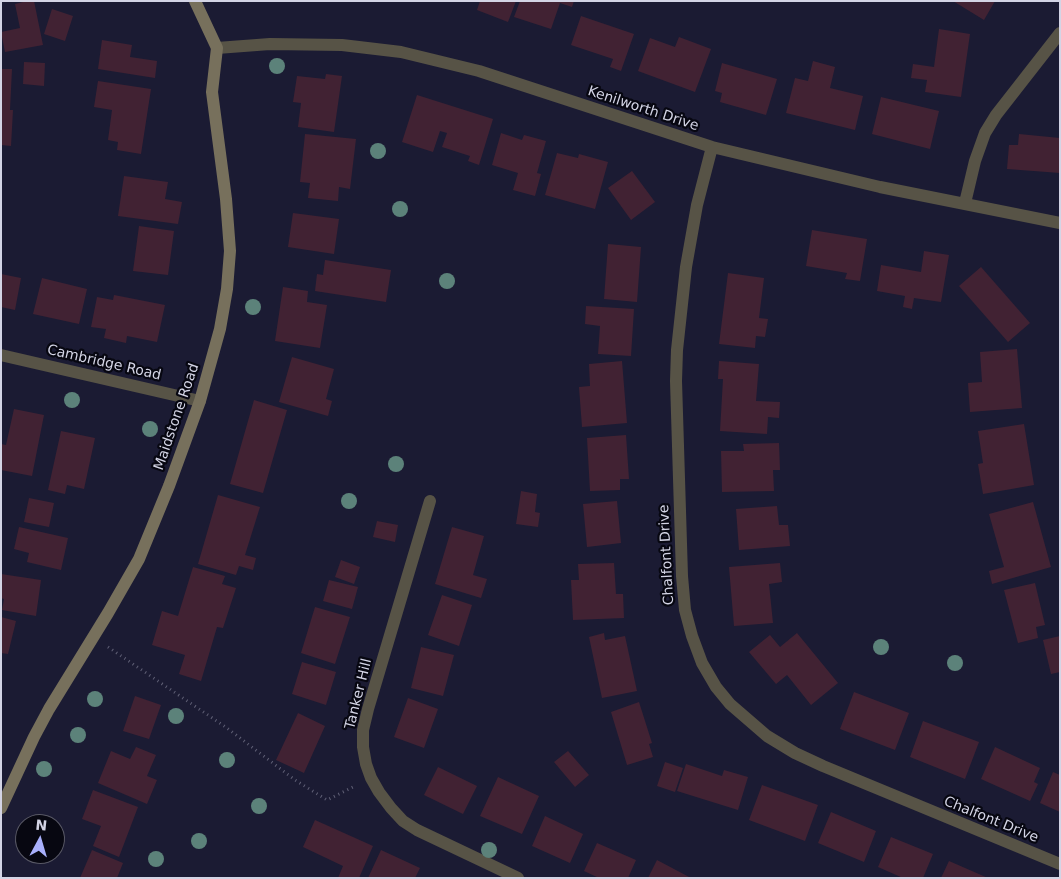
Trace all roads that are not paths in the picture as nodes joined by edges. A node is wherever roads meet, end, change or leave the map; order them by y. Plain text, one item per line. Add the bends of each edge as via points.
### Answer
1 (195, 1) edge
2 (1060, 33) edge
3 (217, 48) junction
4 (712, 147) junction
5 (965, 203) junction
6 (1060, 223) edge
7 (1, 355) edge
8 (200, 401) junction
9 (430, 501) dead end
10 (1, 808) edge
11 (1060, 864) edge
12 (518, 878) edge

1 - 3 street
2 - 5 street via 985,133
3 - 4 street, Kenilworth Drive via 270,44 342,45 401,52 479,70
3 - 8 street, Maidstone Road via 212,92 230,251 220,329
4 - 5 street, Kenilworth Drive via 803,170
4 - 11 street, Chalfont Drive via 686,267 676,381 685,610 702,663 730,704 767,736 795,753
5 - 6 street, Kenilworth Drive
7 - 8 street, Cambridge Road
8 - 10 street, Maidstone Road via 139,559 65,681
9 - 12 street, Tanker Hill via 365,723 363,747 366,764 371,778 403,821

